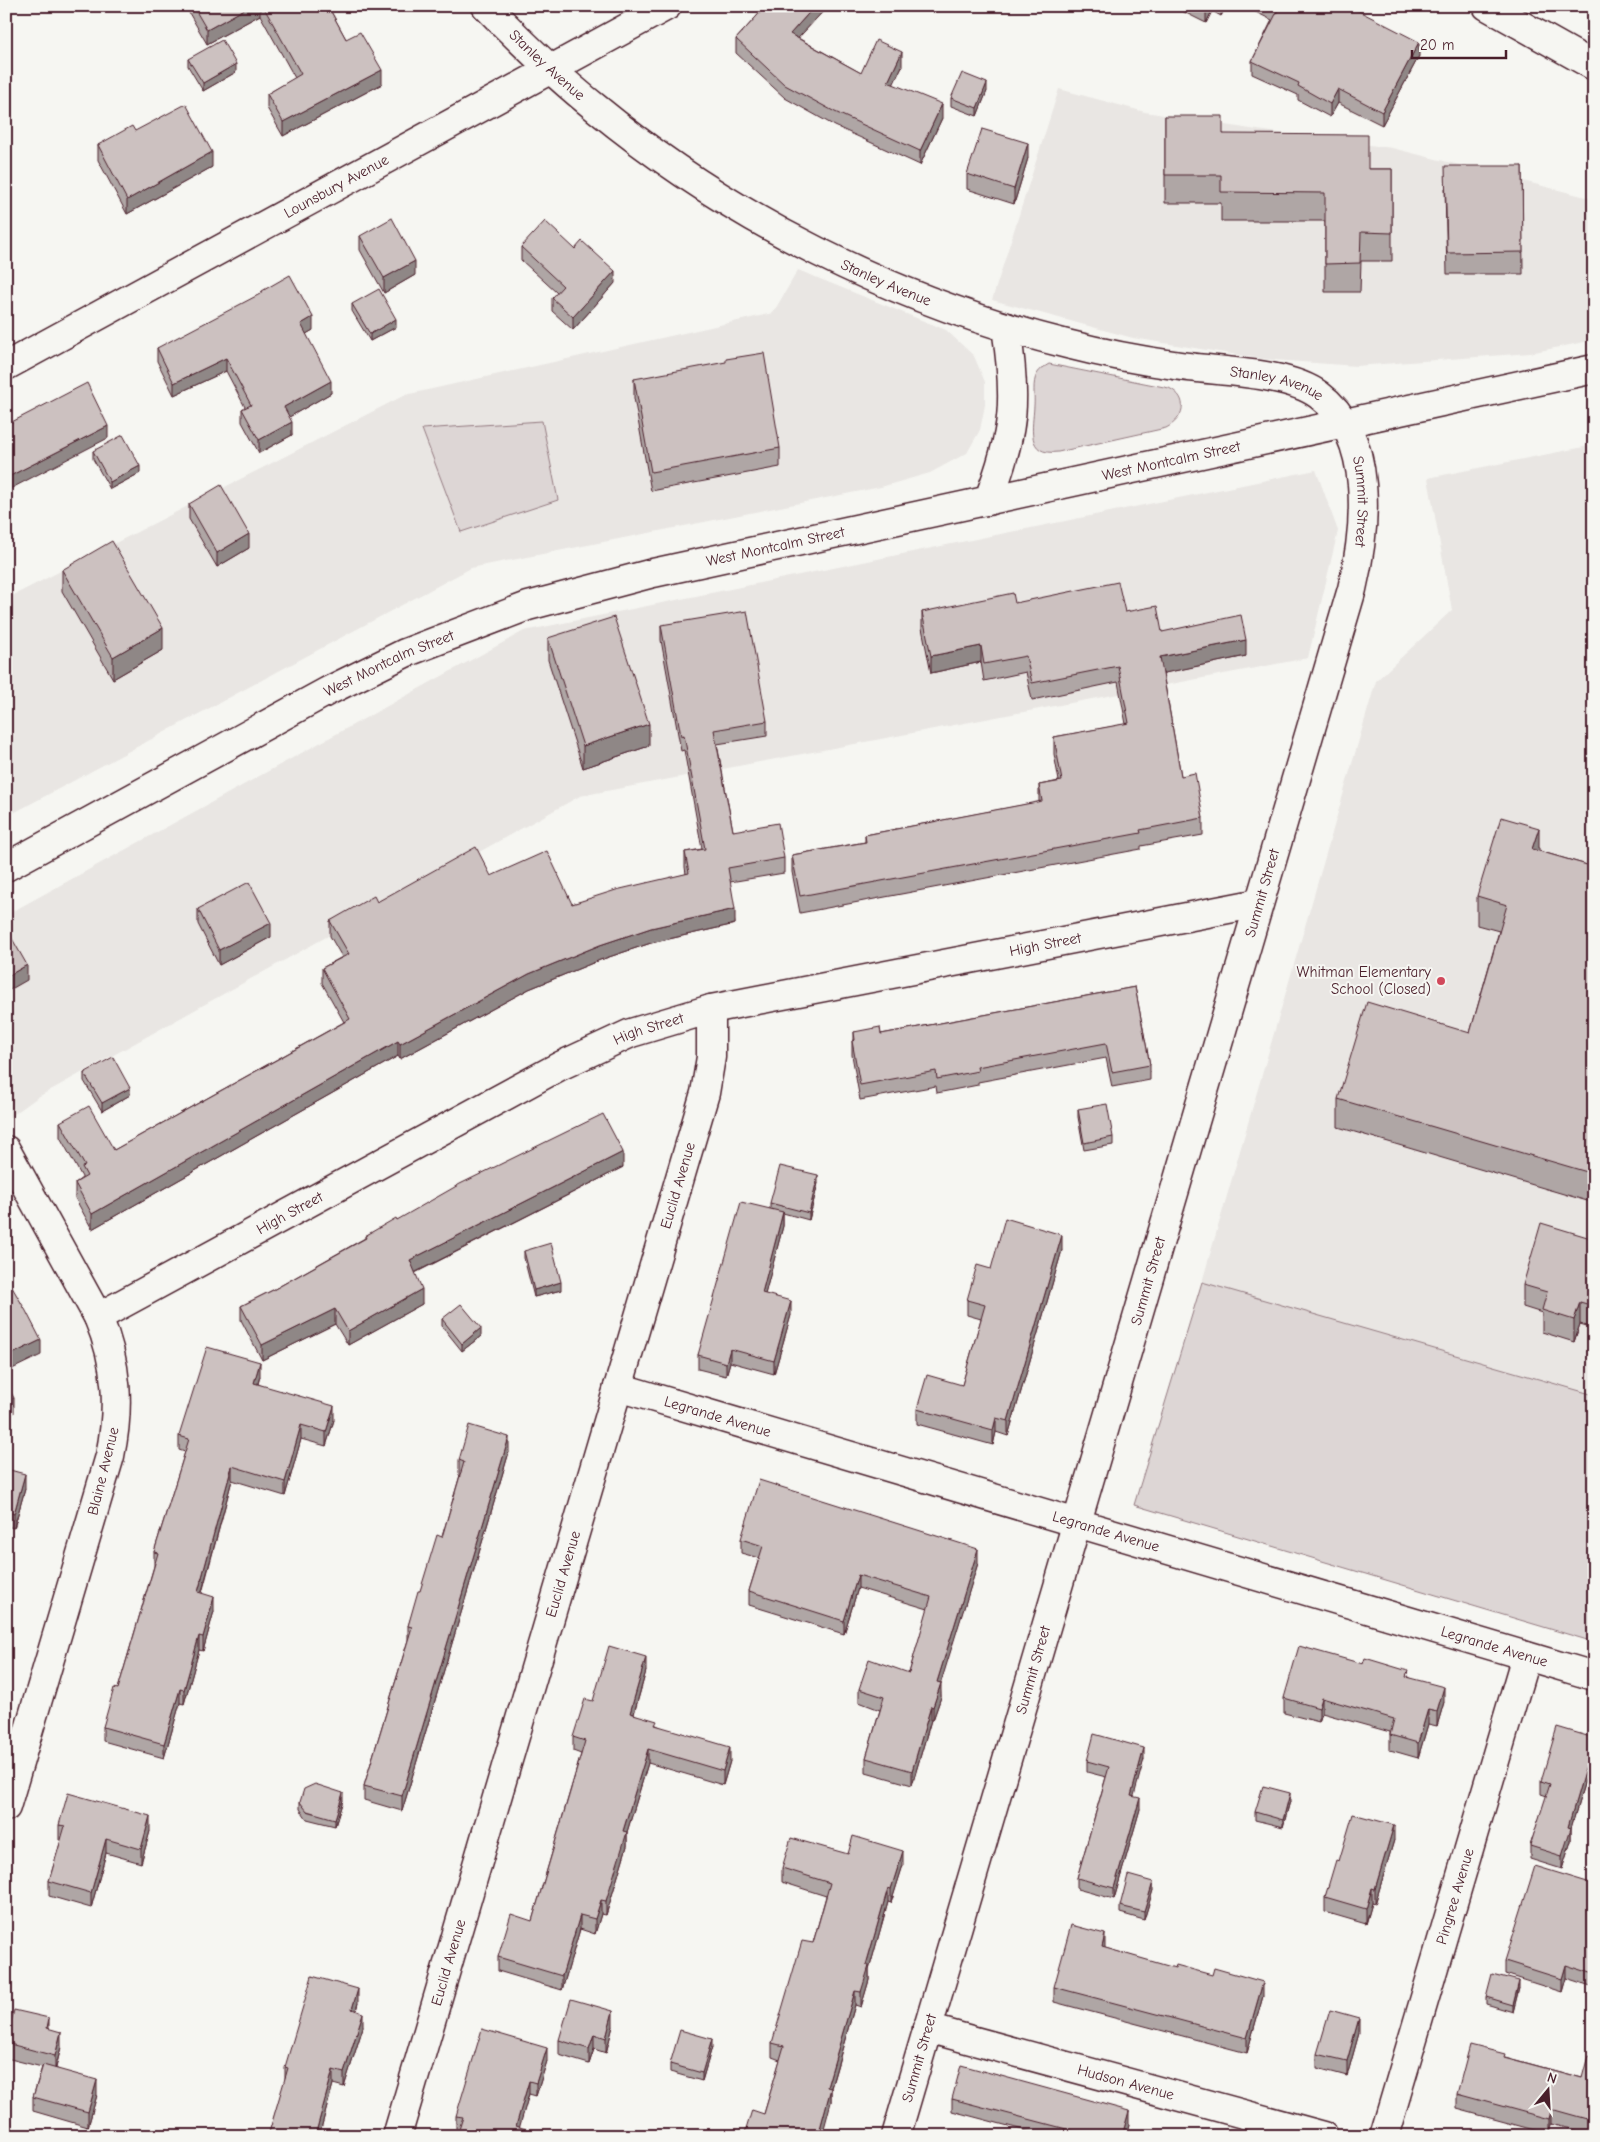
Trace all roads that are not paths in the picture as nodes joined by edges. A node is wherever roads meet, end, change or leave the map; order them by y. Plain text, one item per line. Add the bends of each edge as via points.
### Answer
1 (486, 6) edge
2 (667, 6) edge
3 (1487, 6) edge
4 (1594, 66) edge
5 (552, 69) junction
6 (1006, 327) junction
7 (6, 366) edge
8 (1594, 369) edge
9 (1345, 424) junction
10 (988, 501) junction
11 (6, 867) edge
12 (1259, 903) junction
13 (711, 1009) junction
14 (6, 1150) edge
15 (98, 1317) junction
16 (618, 1387) junction
17 (1076, 1523) junction
18 (1526, 1656) junction
19 (1594, 1676) edge
20 (6, 1807) edge
21 (928, 2028) junction
22 (397, 2136) edge
23 (896, 2136) edge
24 (1324, 2136) edge
25 (1384, 2136) edge

1 - 5 street, Stanley Avenue
2 - 5 street, Lounsbury Avenue
3 - 4 street
5 - 6 street, Stanley Avenue via 638,141 766,223 855,268 952,309
5 - 7 street, Lounsbury Avenue
6 - 9 street, Stanley Avenue via 1076,346 1174,365 1286,379 1321,396
6 - 10 street via 1013,411 1003,464
8 - 9 street, West Montcalm Street
9 - 10 street, West Montcalm Street
9 - 12 street, Summit Street via 1357,456 1362,486 1359,558
10 - 11 street, West Montcalm Street via 652,573 528,606 479,623 405,653 328,692
12 - 13 street, High Street
12 - 17 street, Summit Street
13 - 15 street, High Street via 670,1020 594,1048
13 - 16 street, Euclid Avenue via 710,1057 704,1093
14 - 15 street, Blaine Avenue
15 - 20 street, Blaine Avenue via 107,1339 116,1379 115,1434
16 - 17 street, Legrande Avenue
16 - 22 street, Euclid Avenue
17 - 18 street, Legrande Avenue
17 - 21 street, Summit Street
18 - 19 street, Legrande Avenue
18 - 25 street, Pingree Avenue
21 - 23 street, Summit Street
21 - 24 street, Hudson Avenue

